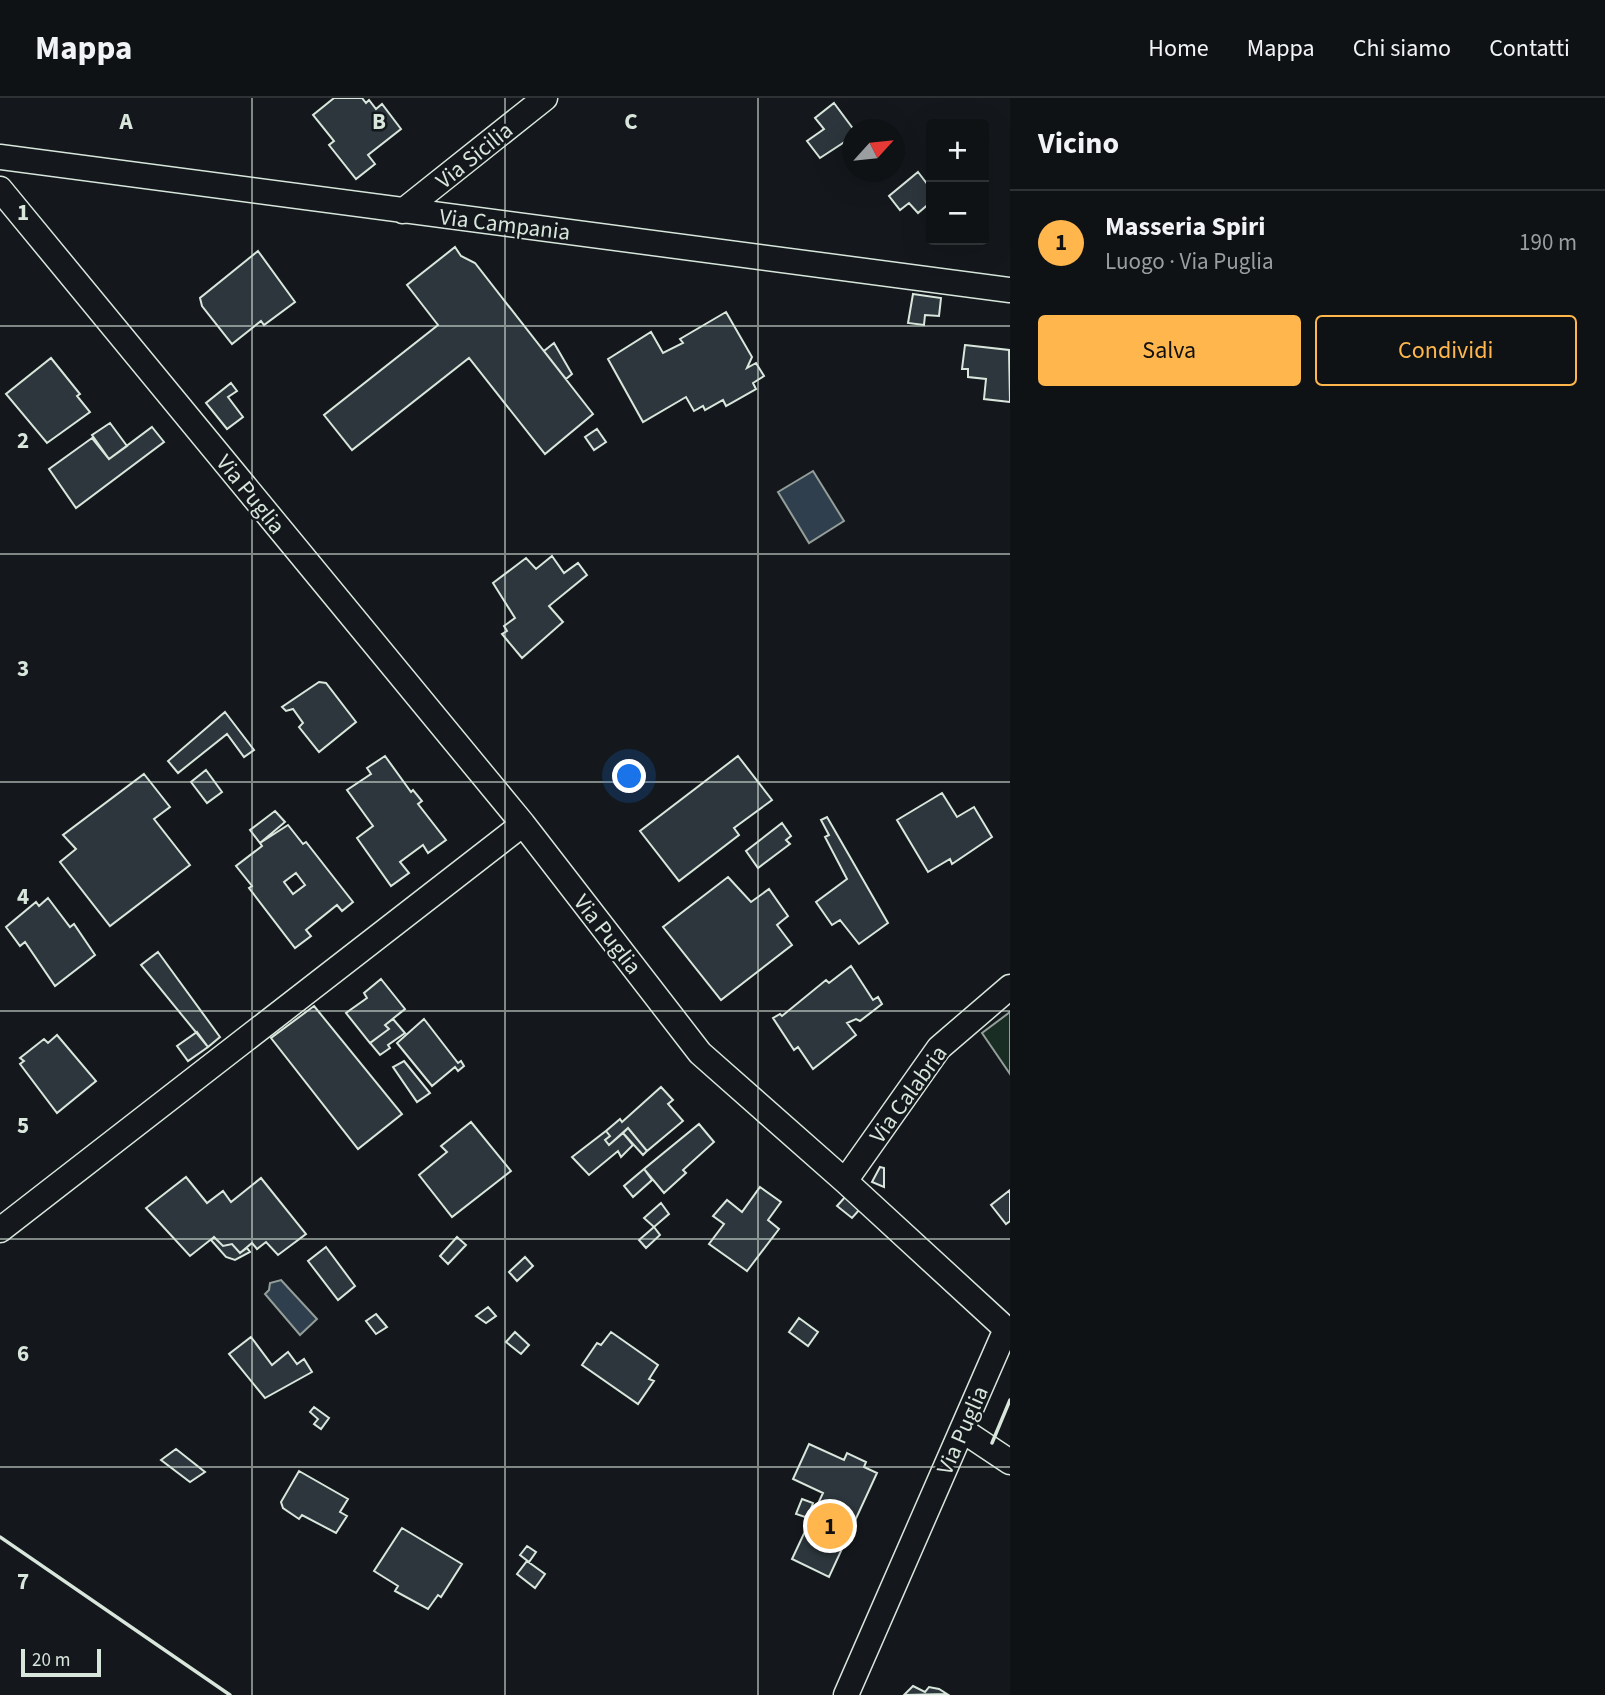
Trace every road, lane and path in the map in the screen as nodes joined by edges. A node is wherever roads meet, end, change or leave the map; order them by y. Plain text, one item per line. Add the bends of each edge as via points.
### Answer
1 (545, 98) edge
2 (0, 157) edge
3 (0, 189) edge
4 (403, 211) junction
5 (1010, 290) edge
6 (523, 824) junction
7 (1010, 987) edge
8 (845, 1181) junction
9 (0, 1230) edge
10 (962, 1430) junction
11 (1010, 1462) edge
12 (846, 1695) edge

1 - 4 street, Via Sicilia
2 - 4 street, Via Campania
3 - 6 street, Via Puglia
4 - 5 street, Via Campania
6 - 8 street, Via Puglia via 700,1053
6 - 9 street
7 - 8 street, Via Calabria via 939,1048
8 - 10 street, Via Puglia via 1006,1329
10 - 11 street
10 - 12 street, Via Puglia

